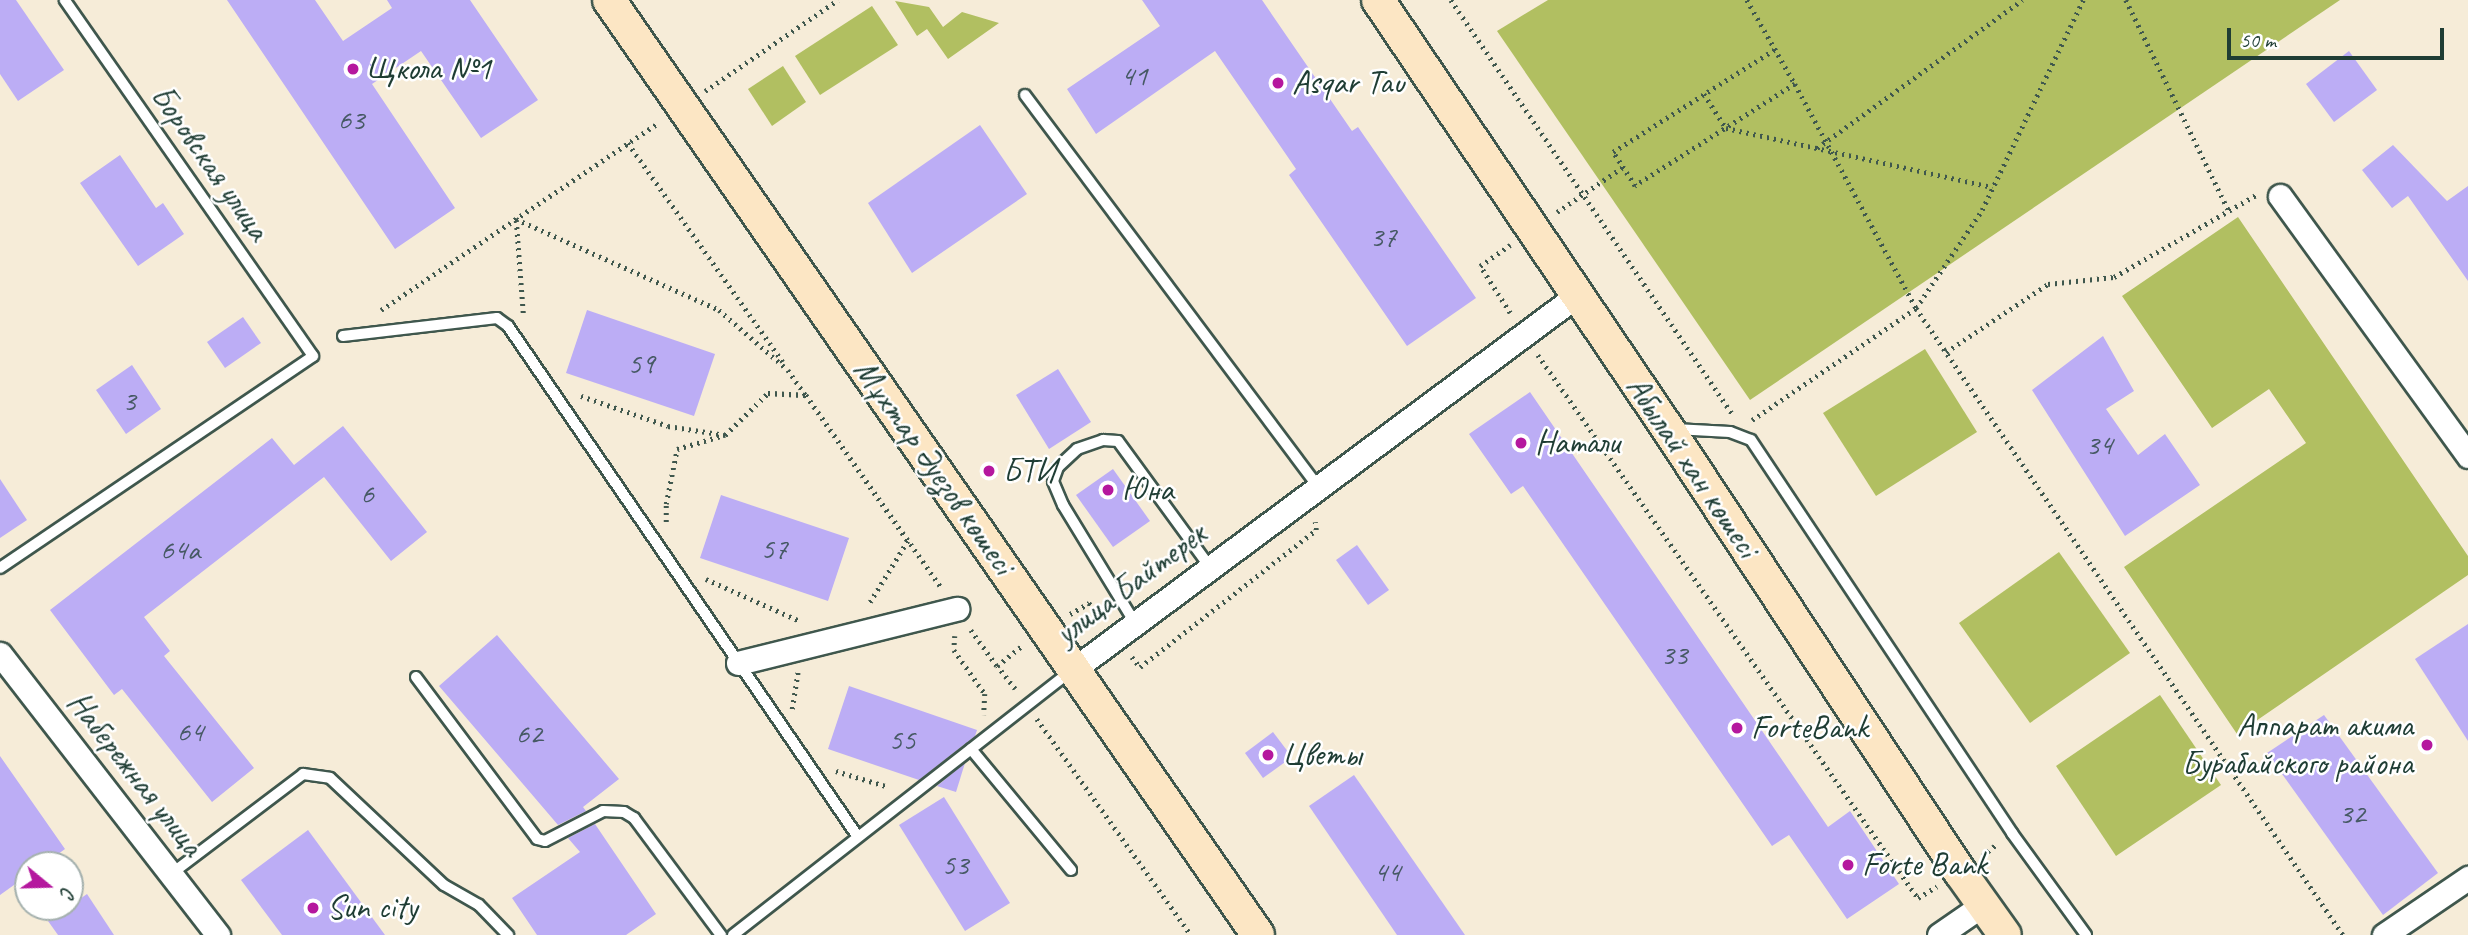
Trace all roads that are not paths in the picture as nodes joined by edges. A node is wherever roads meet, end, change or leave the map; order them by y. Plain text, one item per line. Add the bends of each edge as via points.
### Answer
1 (65, 0) edge
2 (609, 0) edge
3 (1378, 0) edge
4 (1025, 95) dead end
5 (2280, 196) road end
6 (1576, 296) junction
7 (343, 336) road end
8 (1668, 429) junction
9 (2468, 456) edge
10 (1315, 490) junction
11 (1210, 567) junction
12 (0, 568) edge
13 (953, 604) road end
14 (1135, 623) junction
15 (0, 653) edge
16 (738, 663) junction
17 (1073, 669) junction
18 (416, 677) dead end
19 (971, 749) junction
20 (858, 837) junction
21 (1071, 870) dead end
22 (171, 874) junction
23 (2468, 878) edge
24 (1984, 904) junction
25 (218, 935) edge
26 (508, 935) edge
27 (721, 935) edge
28 (733, 935) edge
29 (1258, 935) edge
30 (1939, 935) edge
31 (2005, 935) edge
32 (2086, 935) edge
33 (2384, 935) edge

1 - 12 lane, Боровская улица via 313,356
2 - 17 main road, Мұхтар Әуезов көшесі
3 - 6 main road, Абылай хан көшесі
4 - 10 lane
5 - 9 street
6 - 8 main road, Абылай хан көшесі
6 - 10 street, улица Байтерек
7 - 16 lane via 497,318 508,326
8 - 24 main road, Абылай хан көшесі
8 - 32 lane via 1730,432 1751,440 2012,833
10 - 11 street, улица Байтерек
11 - 14 street, улица Байтерек
11 - 14 lane via 1118,441 1103,440 1077,449 1058,467 1053,481
13 - 16 street
14 - 17 street, улица Байтерек
15 - 22 street, Набережная улица
16 - 20 lane
17 - 19 lane, улица Байтерек
17 - 29 main road, Мұхтар Әуезов көшесі
18 - 27 lane via 537,839 545,841 603,811 624,812 634,818
19 - 20 lane, улица Байтерек
19 - 21 lane
20 - 28 lane, улица Байтерек
22 - 25 street, Набережная улица
22 - 26 lane via 303,774 330,778 444,885 480,905
23 - 33 street
24 - 30 street
24 - 31 main road, Абылай хан көшесі

